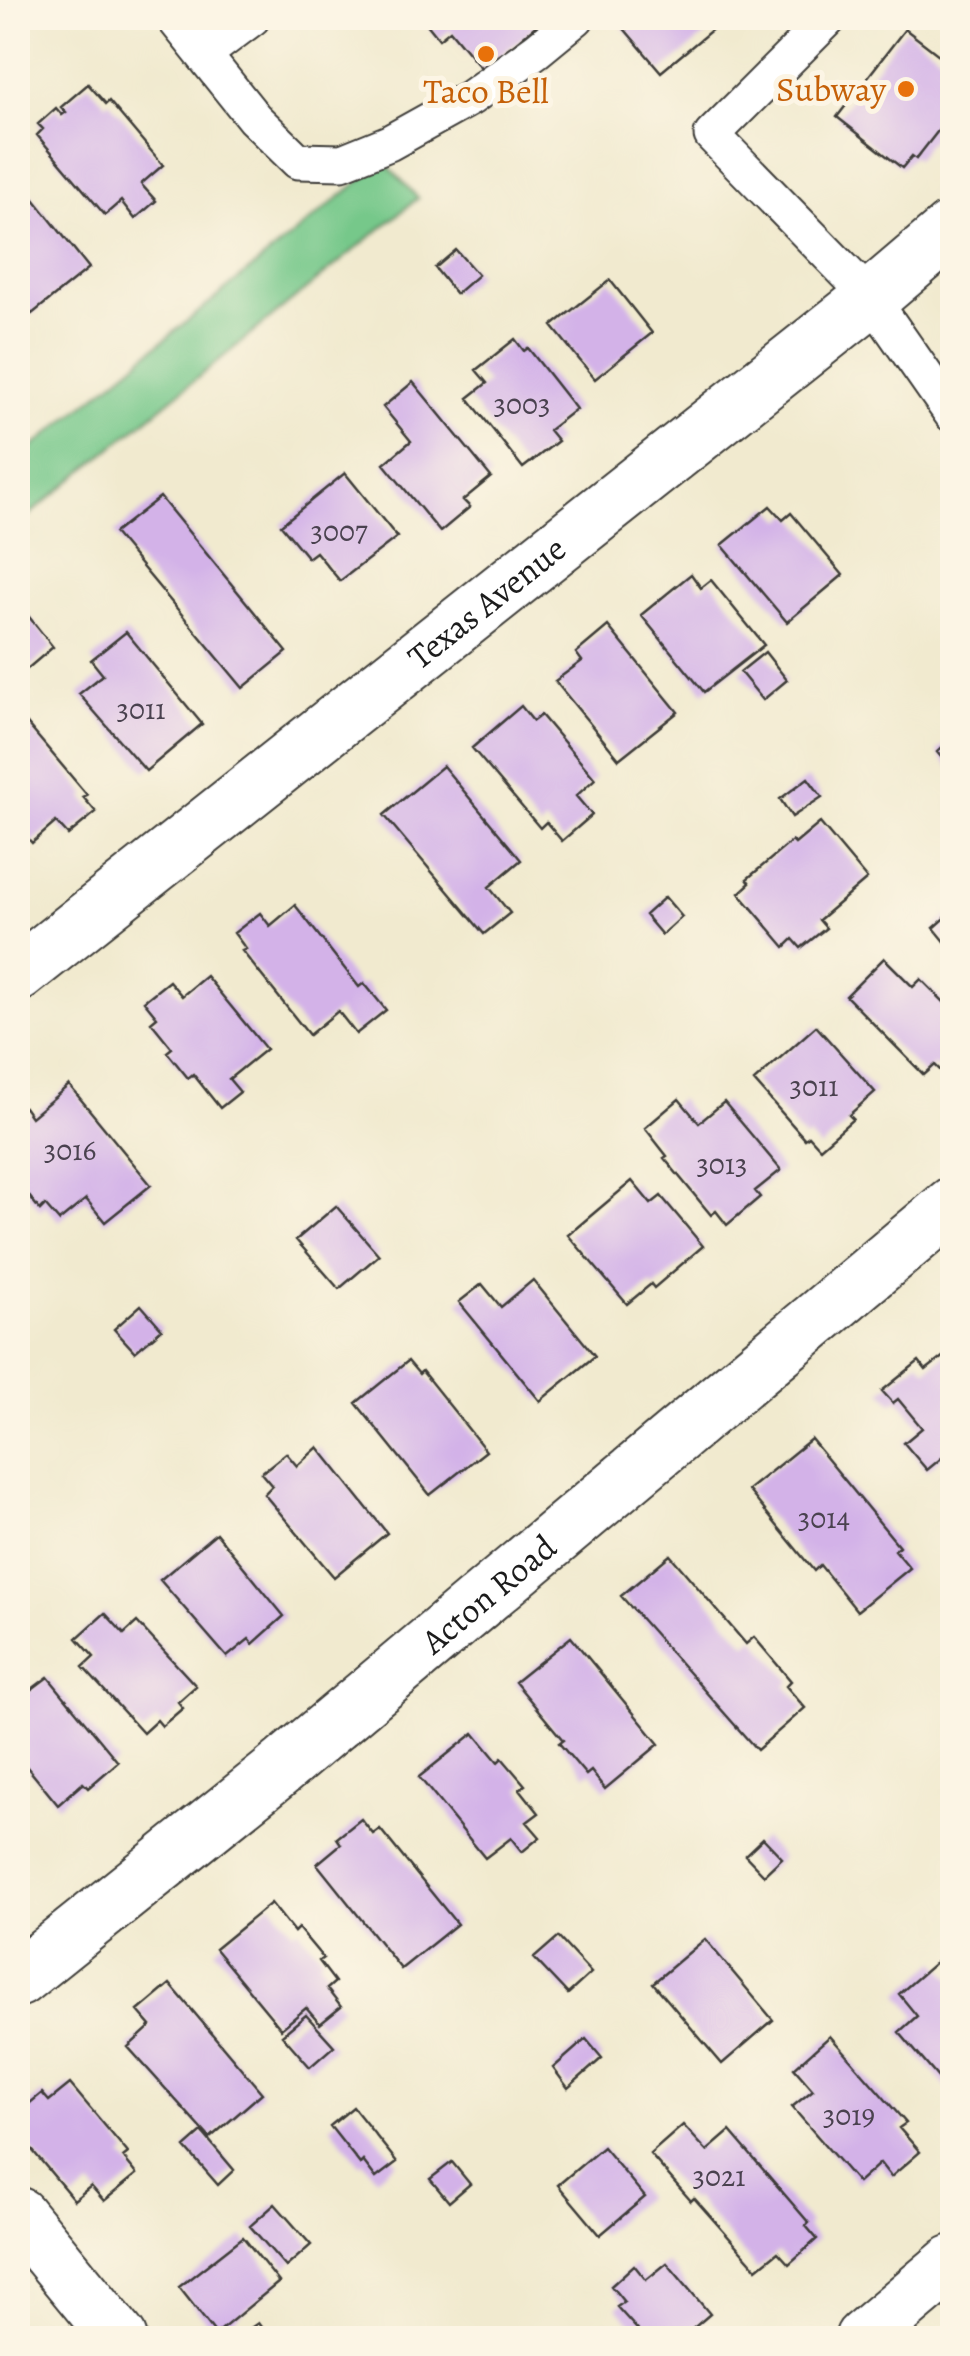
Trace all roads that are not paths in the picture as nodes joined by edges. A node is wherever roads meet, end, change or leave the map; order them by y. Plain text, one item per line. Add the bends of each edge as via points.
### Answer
1 (174, 18) edge
2 (252, 18) edge
3 (576, 18) edge
4 (828, 18) edge
5 (204, 54) junction
6 (952, 229) edge
7 (871, 298) junction
8 (952, 414) edge
9 (18, 974) edge
10 (952, 1205) edge
11 (18, 1979) edge
12 (18, 2215) edge
13 (952, 2263) edge
14 (119, 2338) edge
15 (863, 2338) edge

1 - 5 lane
2 - 5 lane
3 - 5 lane via 470,98 342,162 298,162
4 - 7 lane via 712,134
6 - 7 street, Texas Avenue
7 - 8 lane
7 - 9 street, Texas Avenue
10 - 11 street, Acton Road via 274,1774
12 - 14 street
13 - 15 street

